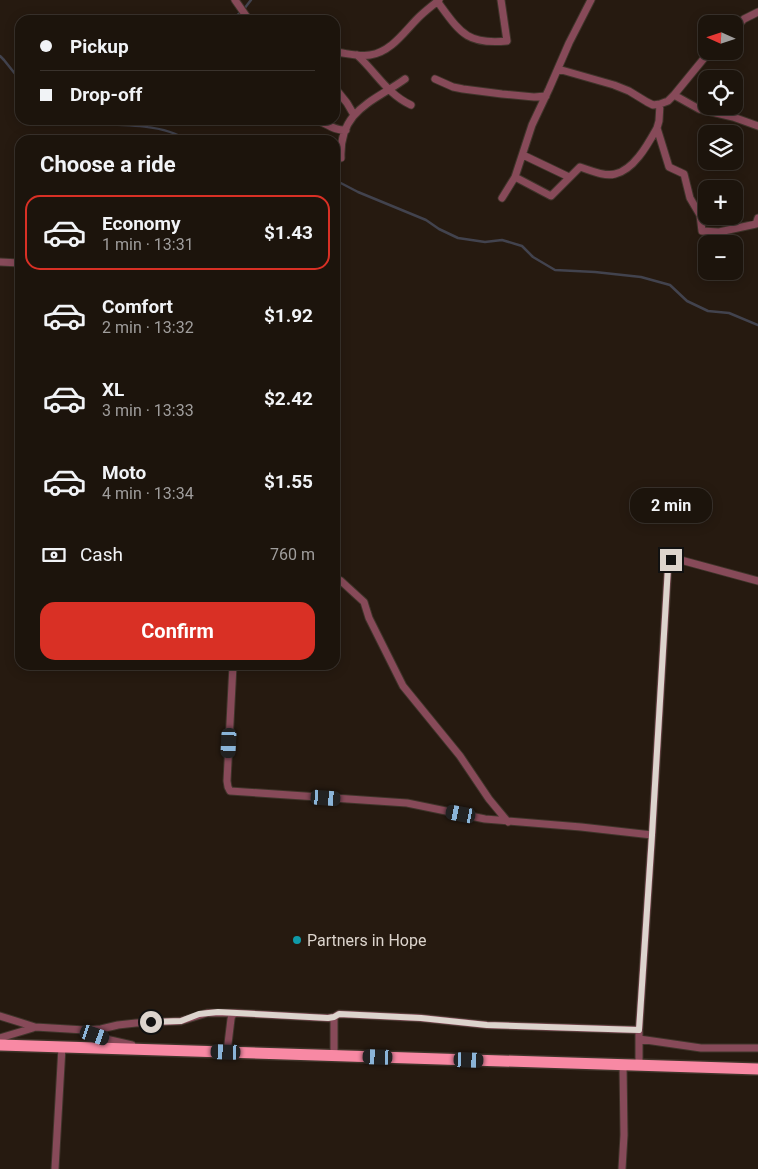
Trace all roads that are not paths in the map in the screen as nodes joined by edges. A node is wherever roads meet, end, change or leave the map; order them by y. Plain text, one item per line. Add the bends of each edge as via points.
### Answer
1 (234, 0) edge
2 (501, 0) edge
3 (591, 0) edge
4 (438, 1) edge
5 (758, 12) edge
6 (245, 15) edge
7 (743, 20) edge
8 (340, 54) edge
9 (356, 54) junction
10 (703, 60) edge
11 (558, 69) junction
12 (405, 78) dead end
13 (435, 79) dead end
14 (388, 90) junction
15 (340, 94) edge
16 (546, 96) junction
17 (674, 96) junction
18 (660, 104) junction
19 (411, 105) dead end
20 (354, 115) junction
21 (328, 125) edge
22 (758, 126) edge
23 (657, 128) junction
24 (346, 130) junction
25 (522, 155) junction
26 (342, 158) dead end
27 (515, 177) junction
28 (569, 177) junction
29 (502, 198) dead end
30 (758, 218) edge
31 (0, 262) edge
32 (15, 263) edge
33 (340, 581) edge
34 (758, 581) edge
35 (233, 670) edge
36 (508, 822) junction
37 (652, 835) junction
38 (236, 1013) junction
39 (0, 1016) edge
40 (334, 1017) junction
41 (35, 1027) junction
42 (85, 1030) junction
43 (639, 1030) junction
44 (0, 1038) edge
45 (639, 1039) junction
46 (0, 1045) edge
47 (62, 1047) junction
48 (758, 1048) edge
49 (148, 1049) junction
50 (226, 1052) junction
51 (334, 1055) junction
52 (623, 1065) junction
53 (639, 1065) junction
54 (758, 1069) edge
55 (55, 1169) edge
56 (622, 1169) edge

1 - 6 street
2 - 4 street via 507,41 490,43 465,34
3 - 11 street
4 - 9 street via 386,49 371,55
5 - 7 street
8 - 9 street
9 - 14 street
10 - 17 street
11 - 16 street
11 - 18 street via 604,81 653,105
12 - 14 street
13 - 16 street via 463,89
14 - 19 street
14 - 20 street
15 - 20 street
16 - 25 street
17 - 18 street
17 - 22 street via 700,109
18 - 23 street
20 - 24 street
21 - 24 street
23 - 28 street via 642,153 625,170 614,175 580,167
23 - 30 street via 669,167 684,174 690,198 700,216 702,231 719,232 756,224
24 - 26 street via 341,147
25 - 27 street
25 - 28 street
27 - 28 street via 551,196
27 - 29 street
31 - 32 street
33 - 36 street via 364,602 403,686
34 - 37 street via 677,559 671,560 668,567
35 - 36 street via 230,791 407,803
36 - 37 street
37 - 43 street
38 - 40 street
38 - 42 street via 207,1013 181,1021
38 - 50 street via 232,1015
39 - 41 street
40 - 43 street via 339,1014 487,1025
40 - 51 street
41 - 42 street
41 - 44 street
42 - 49 street
43 - 45 street
45 - 48 street via 701,1048
45 - 53 street
46 - 47 highway
47 - 49 highway
47 - 55 street
49 - 50 highway
50 - 51 highway
51 - 52 highway
52 - 53 highway
52 - 56 street
53 - 54 highway

